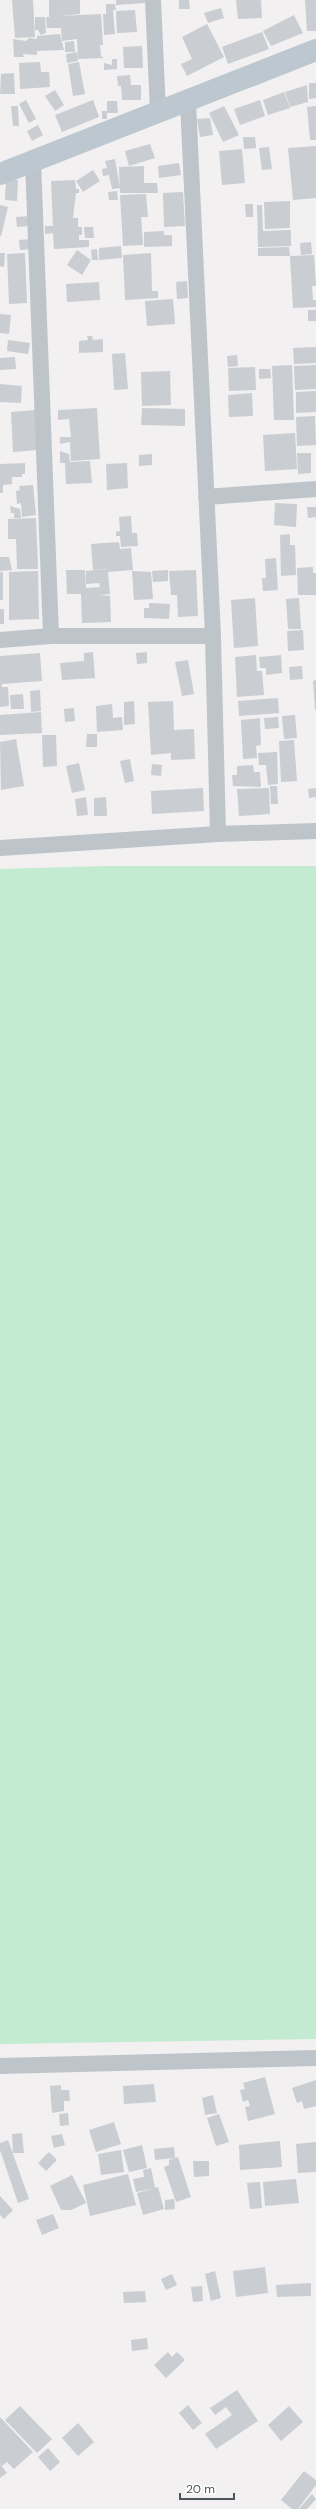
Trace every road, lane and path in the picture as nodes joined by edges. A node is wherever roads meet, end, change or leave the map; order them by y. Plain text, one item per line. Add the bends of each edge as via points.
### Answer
1 (153, 0) edge
2 (316, 50) edge
3 (188, 102) junction
4 (158, 112) junction
5 (33, 161) junction
6 (0, 174) edge
7 (316, 489) edge
8 (206, 497) junction
9 (51, 636) junction
10 (213, 636) junction
11 (0, 640) edge
12 (316, 831) edge
13 (218, 834) junction
14 (0, 848) edge
15 (316, 2058) edge
16 (0, 2066) edge

1 - 4 street
2 - 3 street
3 - 4 street
3 - 8 street
4 - 5 street
5 - 6 street
5 - 9 street
7 - 8 street
8 - 10 street
9 - 10 street
9 - 11 street
10 - 13 street
12 - 13 street
13 - 14 street
15 - 16 street

